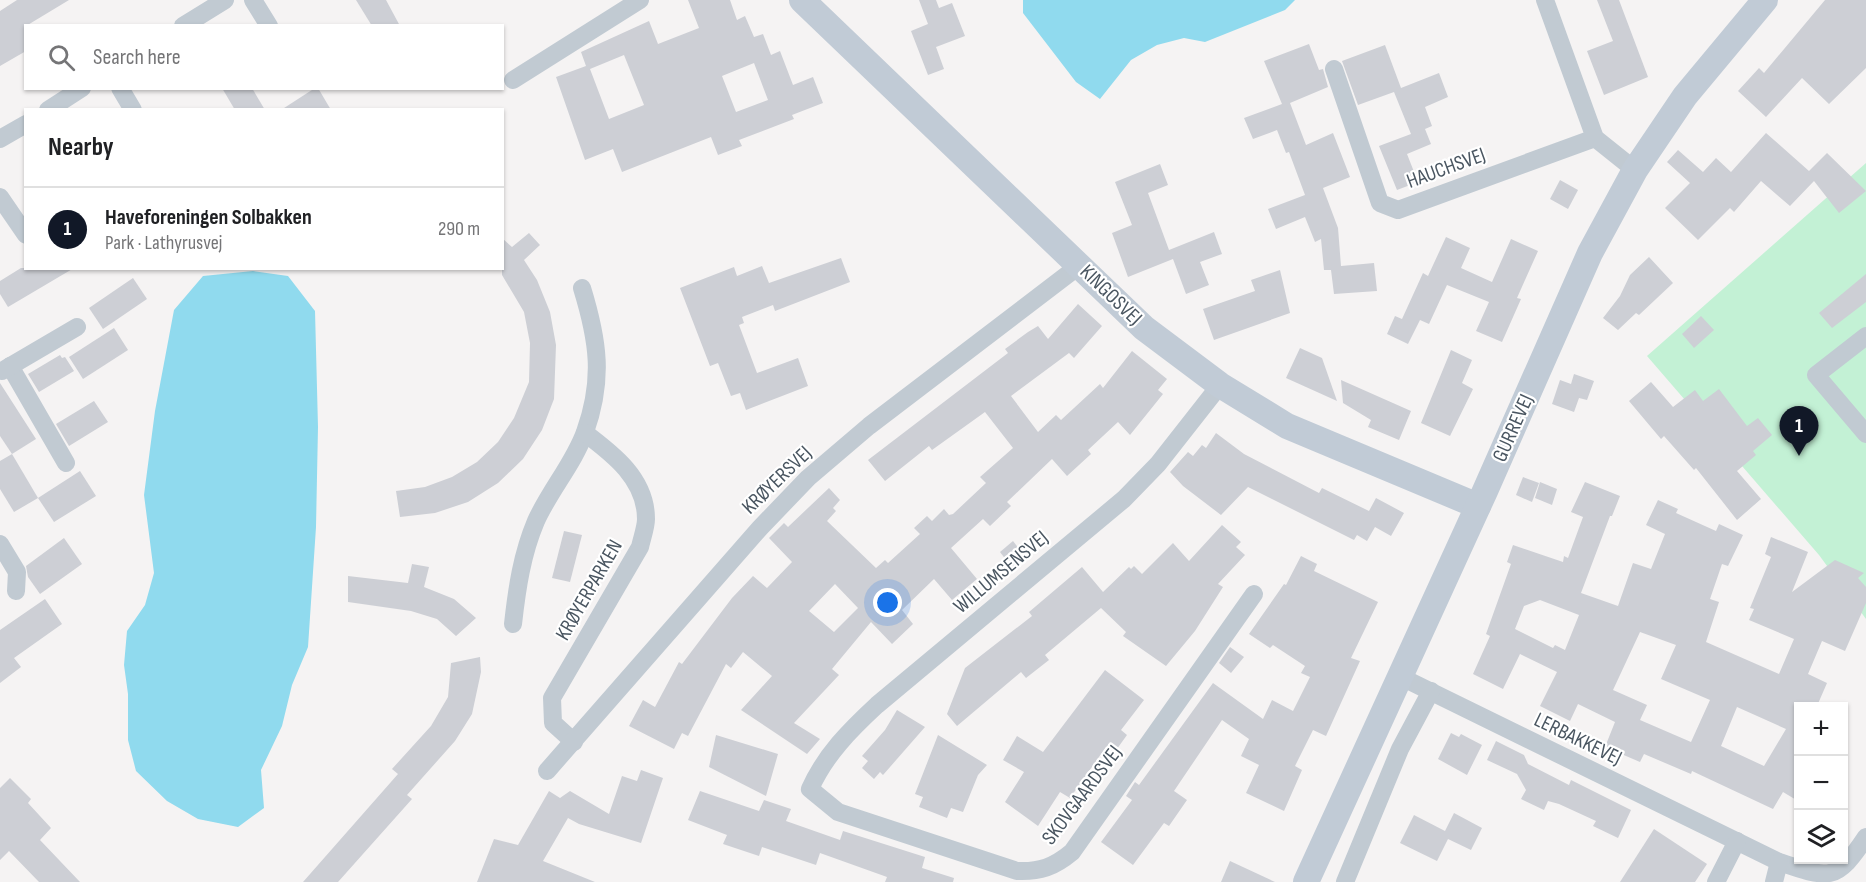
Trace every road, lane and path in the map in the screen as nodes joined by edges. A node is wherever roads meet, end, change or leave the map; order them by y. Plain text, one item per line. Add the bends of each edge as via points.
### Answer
1 (225, 0) edge
2 (253, 0) edge
3 (640, 0) edge
4 (802, 0) edge
5 (1546, 0) edge
6 (1765, 0) edge
7 (186, 24) edge
8 (268, 24) edge
9 (1334, 69) dead end
10 (513, 80) dead end
11 (79, 90) edge
12 (121, 90) edge
13 (51, 108) edge
14 (132, 108) edge
15 (24, 124) edge
16 (1594, 138) junction
17 (0, 139) edge
18 (1635, 170) junction
19 (0, 197) edge
20 (24, 232) edge
21 (1080, 265) junction
22 (582, 288) dead end
23 (77, 327) dead end
24 (1866, 336) edge
25 (5, 369) edge
26 (1220, 385) junction
27 (585, 433) junction
28 (1866, 434) edge
29 (66, 463) dead end
30 (1478, 506) junction
31 (0, 544) edge
32 (16, 591) dead end
33 (1254, 594) dead end
34 (513, 624) dead end
35 (1399, 676) junction
36 (1431, 691) junction
37 (574, 742) junction
38 (547, 771) dead end
39 (810, 789) joint
40 (1866, 837) edge
41 (1737, 841) junction
42 (1779, 862) junction
43 (1306, 882) edge
44 (1345, 882) edge
45 (1716, 882) edge
46 (1774, 882) edge

1 - 7 street
2 - 8 street
3 - 10 street
4 - 21 street, KINGOSVEJ
5 - 16 street
6 - 18 street, GURREVEJ via 1685,96
9 - 16 street, HAUCHSVEJ via 1380,203 1398,210
11 - 13 street
12 - 14 street
15 - 17 street
16 - 18 street
18 - 30 street, GURREVEJ via 1590,253
19 - 20 street
21 - 26 street, KINGOSVEJ via 1144,328
21 - 37 street, KRØYERSVEJ via 869,426 808,478
22 - 27 street via 595,332 597,379
23 - 25 street
24 - 28 street via 1816,375
25 - 29 street
26 - 30 street, KINGOSVEJ via 1287,426
26 - 39 street, WILLUMSENSVEJ via 1158,464 1124,499 877,705 819,768
27 - 34 street via 536,521 520,569
27 - 37 street, KRØYERPARKEN via 629,471 641,495 646,519 640,547 552,698 553,723
30 - 35 street, GURREVEJ
31 - 32 street via 17,572
33 - 39 street, SKOVGAARDSVEJ via 1072,852 1057,865 1037,872 1017,871 838,812
35 - 36 street, LERBAKKEVEJ
35 - 43 street, GURREVEJ
36 - 41 street, LERBAKKEVEJ
36 - 44 street via 1400,749
37 - 38 street, KRØYERSVEJ
40 - 42 street, LERBAKKEVEJ via 1839,874 1819,876
41 - 42 street, LERBAKKEVEJ
41 - 45 street
42 - 46 street

